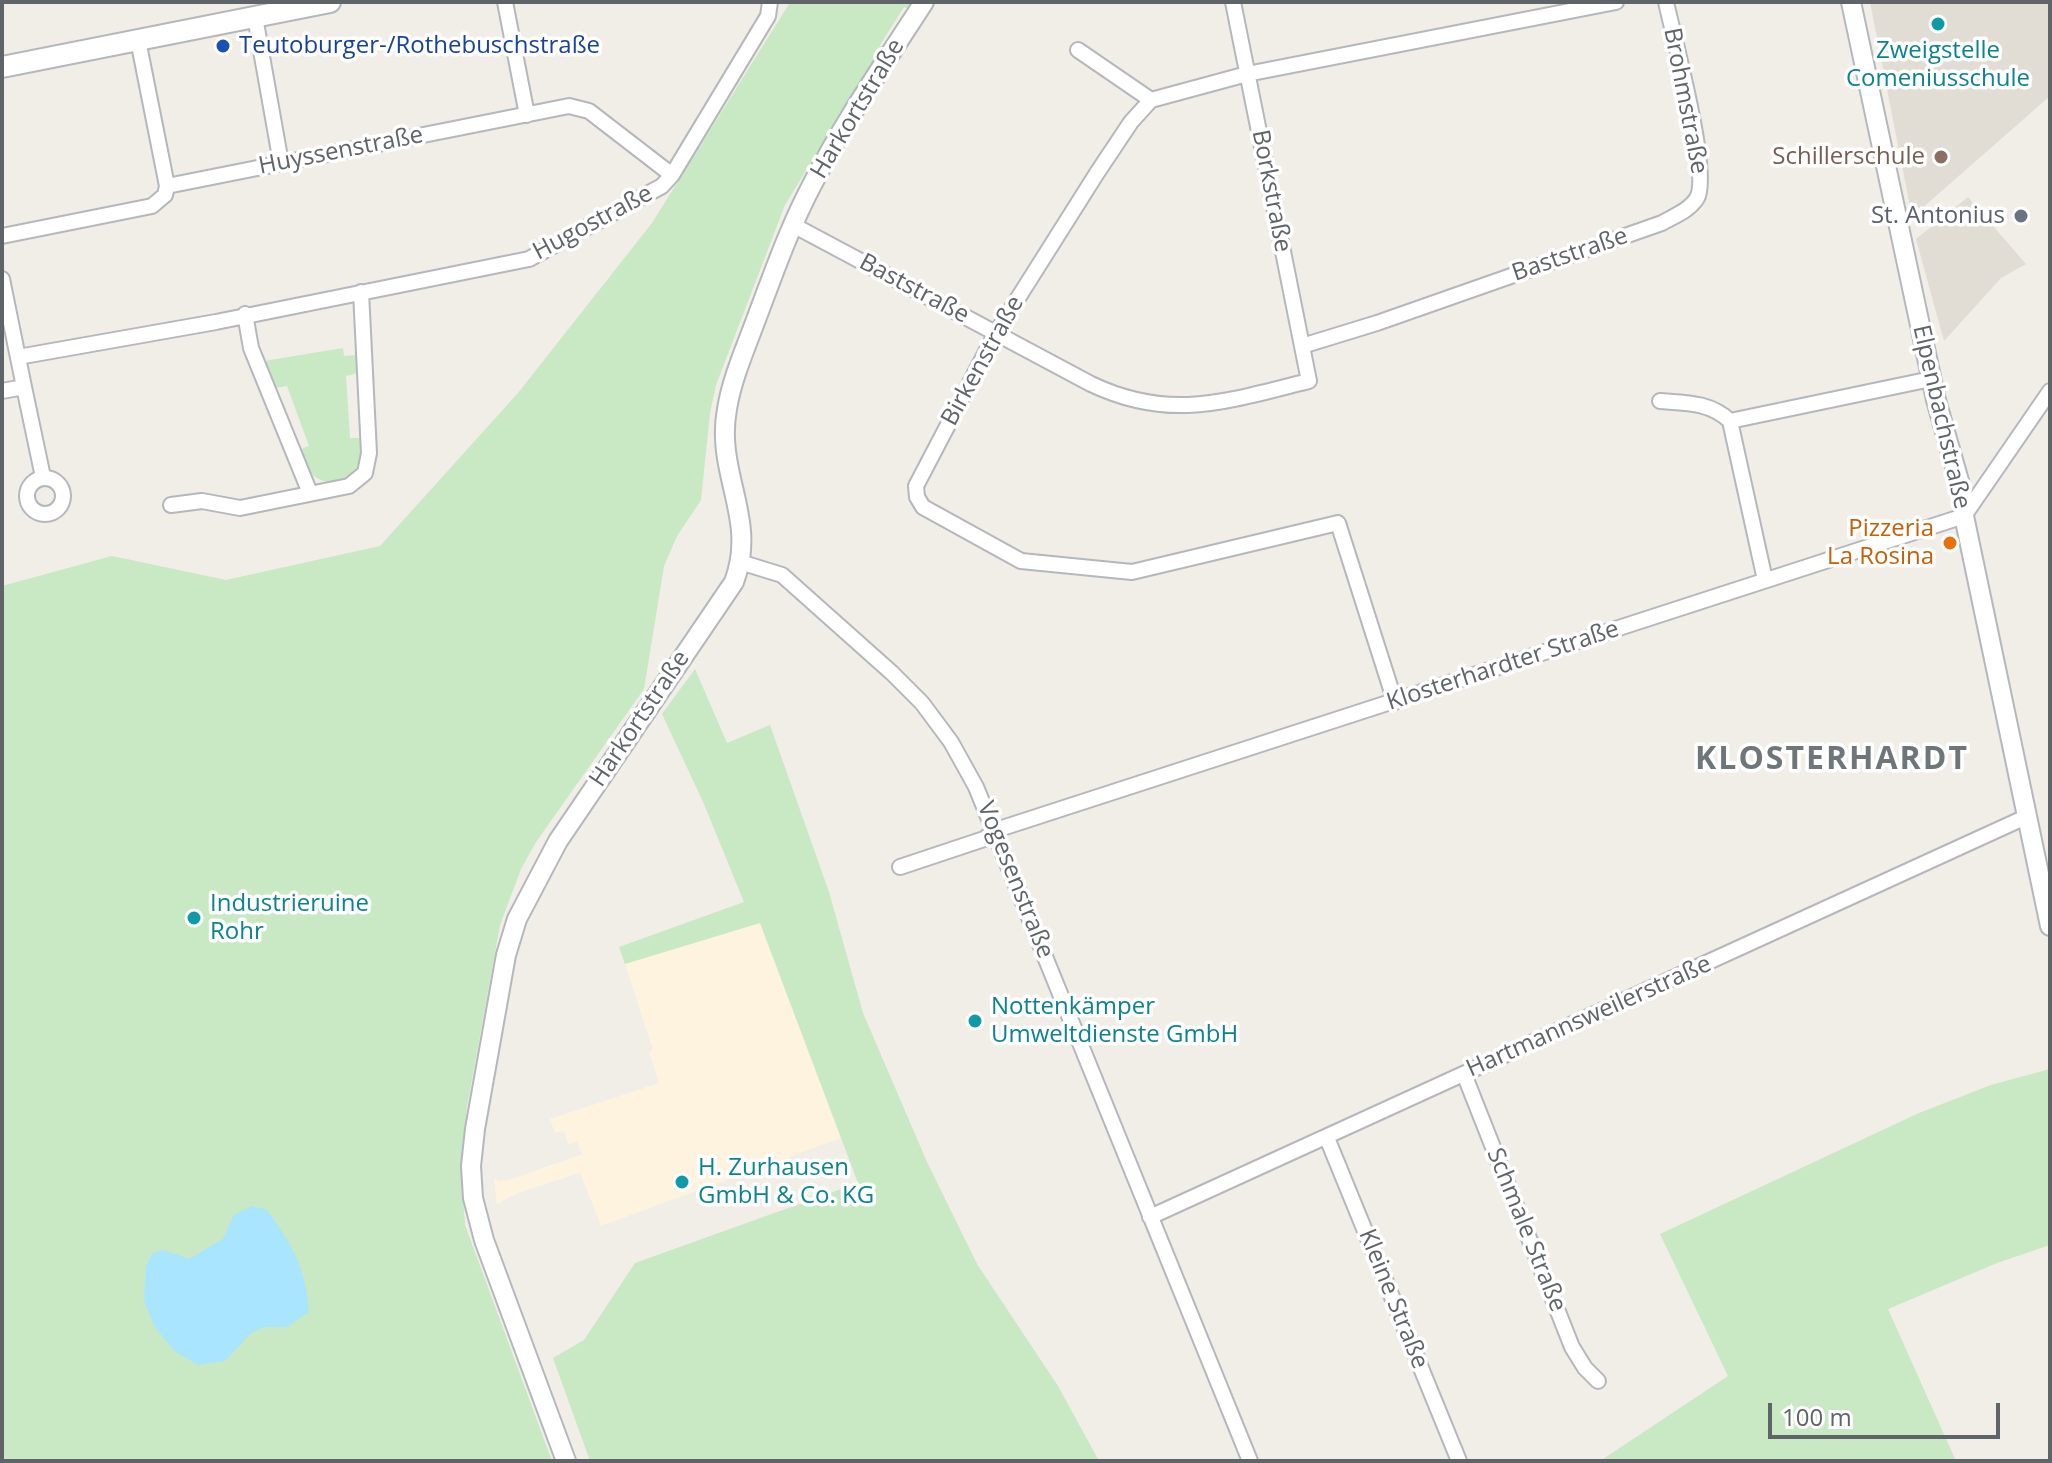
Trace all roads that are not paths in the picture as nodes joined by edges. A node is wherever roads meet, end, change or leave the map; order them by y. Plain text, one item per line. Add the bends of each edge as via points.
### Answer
1 (330, 2) edge
2 (505, 2) edge
3 (770, 2) edge
4 (924, 2) edge
5 (1233, 2) edge
6 (1616, 2) edge
7 (1666, 2) edge
8 (1851, 2) edge
9 (255, 17) junction
10 (138, 40) junction
11 (1078, 50) dead end
12 (2, 67) edge
13 (1247, 74) junction
14 (1151, 100) junction
15 (527, 115) junction
16 (281, 163) junction
17 (672, 175) junction
18 (167, 186) junction
19 (1697, 200) joint
20 (793, 225) junction
21 (2, 236) edge
22 (2, 279) edge
23 (361, 292) junction
24 (245, 314) junction
25 (996, 333) junction
26 (1302, 346) junction
27 (18, 357) junction
28 (1931, 379) junction
29 (1309, 381) joint
30 (24, 387) junction
31 (2, 391) edge
32 (2050, 391) edge
33 (1660, 401) dead end
34 (1730, 421) junction
35 (43, 477) dead end
36 (310, 493) junction
37 (171, 505) dead end
38 (1964, 516) junction
39 (740, 562) junction
40 (1765, 580) junction
41 (1395, 702) junction
42 (2028, 816) junction
43 (996, 830) junction
44 (900, 867) dead end
45 (2050, 926) edge
46 (1464, 1074) junction
47 (1327, 1138) junction
48 (1150, 1217) junction
49 (1598, 1381) dead end
50 (566, 1461) edge
51 (1250, 1461) edge
52 (1459, 1461) edge

1 - 9 main road
2 - 15 street
3 - 17 street, Hugostraße via 768,16
4 - 20 street, Harkortstraße via 827,157
5 - 13 street, Borkstraße
6 - 13 street
7 - 19 street, Brohmstraße via 1702,176
8 - 28 street, Elpenbachstraße
9 - 10 main road
9 - 16 street
10 - 12 main road
10 - 18 street
11 - 14 street
13 - 14 street
13 - 26 street, Borkstraße
14 - 25 street, Birkenstraße via 1131,122
15 - 16 street, Huyssenstraße
15 - 17 street, Huyssenstraße via 569,106 589,111
16 - 18 street, Huyssenstraße
17 - 23 street, Hugostraße via 662,186 529,259
18 - 21 street, Huyssenstraße via 152,206
19 - 26 street, Baststraße via 1662,223
20 - 25 street, Baststraße
20 - 39 street, Harkortstraße via 727,408 726,460 743,531
22 - 27 street
23 - 24 street, Hugostraße
23 - 36 street via 368,464 349,486
24 - 27 street, Hugostraße
24 - 36 street via 251,348
25 - 29 street, Baststraße via 1108,392 1159,406 1214,402
25 - 41 street, Birkenstraße via 916,486 923,507 1021,561 1132,572 1338,523
26 - 29 street, Borkstraße
27 - 30 street
28 - 34 street
28 - 38 street, Elpenbachstraße
30 - 31 street
30 - 35 street
32 - 38 street
33 - 34 street via 1701,404
34 - 40 street
36 - 37 street via 240,508 202,501
38 - 40 street, Klosterhardter Straße
38 - 42 street, Elpenbachstraße
39 - 43 street, Vogesenstraße via 782,575 922,703 951,742
39 - 50 street, Harkortstraße via 734,582 558,841 517,919 506,955 475,1129 473,1198
40 - 41 street, Klosterhardter Straße
41 - 43 street, Klosterhardter Straße
42 - 45 street, Elpenbachstraße
42 - 46 street, Hartmannsweilerstraße
43 - 44 street, Klosterhardter Straße via 984,839
43 - 48 street, Vogesenstraße
46 - 47 street, Hartmannsweilerstraße
46 - 49 street, Schmale Straße via 1572,1347
47 - 48 street, Hartmannsweilerstraße
47 - 52 street, Kleine Straße
48 - 51 street, Vogesenstraße

